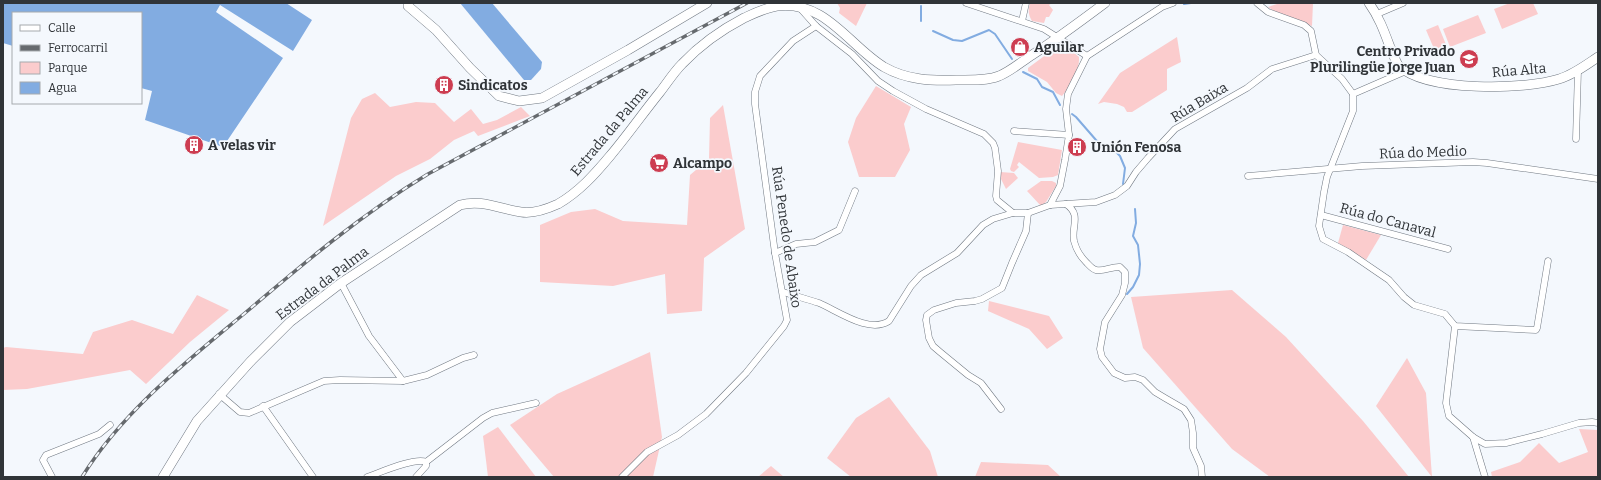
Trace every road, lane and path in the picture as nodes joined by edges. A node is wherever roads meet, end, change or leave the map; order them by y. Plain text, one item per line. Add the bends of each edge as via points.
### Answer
1 (707, 3) edge
2 (966, 3) edge
3 (1026, 3) edge
4 (1105, 3) edge
5 (1173, 3) edge
6 (1257, 3) edge
7 (1369, 3) edge
8 (1403, 3) edge
9 (797, 4) junction
10 (408, 6) dead end
11 (1377, 14) junction
12 (1022, 21) junction
13 (816, 26) junction
14 (1058, 38) junction
15 (1316, 55) junction
16 (1087, 56) junction
17 (1598, 57) edge
18 (1578, 70) junction
19 (1406, 71) junction
20 (1353, 94) junction
21 (1014, 132) dead end
22 (1069, 135) junction
23 (1576, 139) dead end
24 (1331, 169) junction
25 (1248, 176) dead end
26 (1598, 179) edge
27 (855, 191) dead end
28 (1066, 204) junction
29 (1050, 205) junction
30 (1013, 213) junction
31 (1028, 213) junction
32 (1321, 215) junction
33 (1448, 249) dead end
34 (775, 253) junction
35 (1548, 261) dead end
36 (340, 283) junction
37 (783, 292) junction
38 (1455, 326) junction
39 (474, 355) dead end
40 (403, 380) junction
41 (220, 394) junction
42 (536, 404) dead end
43 (263, 406) junction
44 (1001, 409) dead end
45 (1598, 423) edge
46 (110, 425) dead end
47 (1473, 438) junction
48 (426, 462) junction
49 (52, 477) edge
50 (163, 477) edge
51 (313, 477) edge
52 (367, 477) edge
53 (416, 477) edge
54 (622, 477) edge
55 (1202, 477) edge
56 (1485, 477) edge

1 - 10 street via 542,98 519,101 498,96 436,30
2 - 12 street
3 - 12 street
4 - 14 street, Estrada da Palma
5 - 16 street via 1162,7
6 - 15 street via 1268,12 1311,30
7 - 11 street
8 - 11 street
9 - 13 street
9 - 14 street, Estrada da Palma via 828,18 883,66 911,78 938,81 992,78
9 - 36 street, Estrada da Palma via 763,9 732,24 705,43 680,65 593,177 568,198 546,209 533,212 477,202 460,205
11 - 19 street via 1398,65
12 - 14 street
13 - 30 street via 852,54 878,81 893,91 926,109 984,134 995,148 998,171 997,200
13 - 34 street, Rúa Penedo de Abaixo via 793,41 764,71 756,92 755,104
14 - 16 street
15 - 20 street via 1342,78
15 - 28 street, Rúa Baixa via 1272,69 1247,88 1176,129 1148,158 1127,186 1115,195 1096,202
16 - 22 street via 1068,94 1066,109
17 - 18 street, Rúa Alta
18 - 19 street, Rúa Alta via 1549,82 1518,86 1460,86 1422,78
18 - 23 street
19 - 20 street
20 - 24 street via 1353,111
21 - 22 street
22 - 29 street via 1060,186
24 - 25 street, Rúa do Medio
24 - 26 street, Rúa do Medio via 1473,162
24 - 32 street via 1327,177
27 - 34 street via 839,230 815,242 796,244
28 - 29 street, Rúa Baixa
28 - 55 street via 1072,208 1075,216 1074,240 1085,261 1096,270 1114,266 1125,272 1122,295 1105,322 1100,349 1102,357 1114,373 1125,378 1135,377 1144,380 1155,392 1184,409 1191,420 1194,448
29 - 31 street, Rúa Baixa
30 - 31 street, Rúa Baixa
30 - 37 street, Rúa Baixa via 983,225 957,253 921,275 885,324 869,324 848,318 820,304
31 - 44 street via 1026,231 1002,288 982,299 934,310 927,314 926,320 933,346 981,383
32 - 33 street, Rúa do Canaval
32 - 38 street via 1319,226 1323,239 1348,252 1389,280 1414,305 1445,314
34 - 37 street, Rúa Penedo de Abaixo
35 - 38 street via 1536,330
36 - 40 street via 369,336
36 - 41 street, Estrada da Palma via 290,322
37 - 54 street, Rúa Penedo de Abaixo via 787,320 746,373 696,422 647,452
38 - 47 street via 1446,403 1449,416
39 - 40 street via 427,375
40 - 43 street via 324,381
41 - 43 street via 240,412 249,412
41 - 50 street, Estrada da Palma via 197,421
42 - 48 street via 492,413
43 - 51 street
45 - 47 street via 1579,423 1506,443 1485,444
46 - 49 street via 99,434 46,455 43,460
47 - 56 street
48 - 52 street via 410,463
48 - 53 street via 426,466

